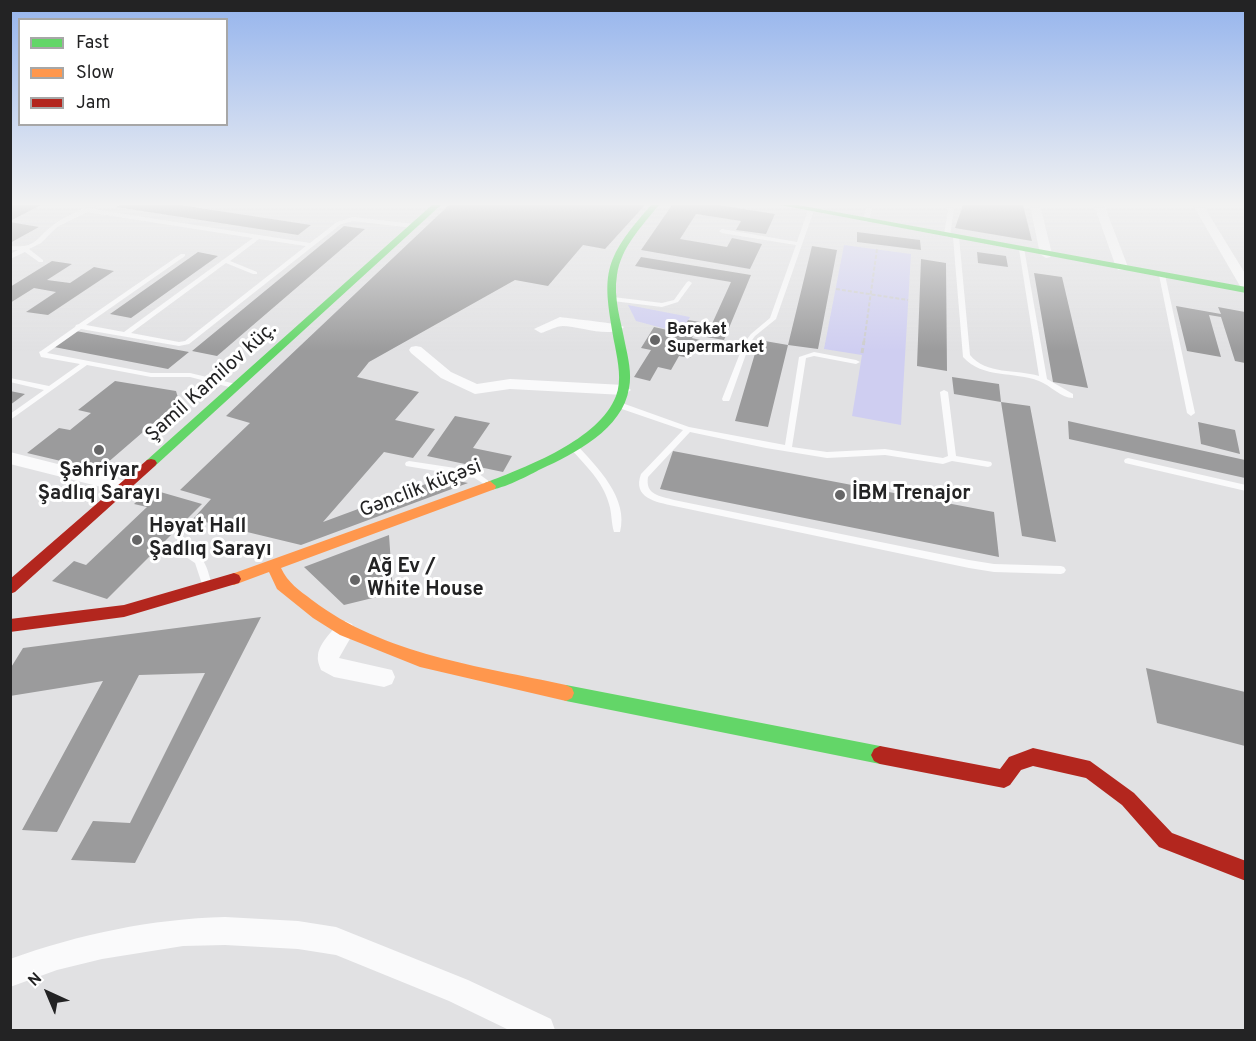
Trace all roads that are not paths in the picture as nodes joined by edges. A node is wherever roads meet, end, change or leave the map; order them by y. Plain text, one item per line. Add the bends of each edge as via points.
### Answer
1 (32, 254) edge
2 (235, 254) edge
3 (298, 254) edge
4 (384, 254) edge
5 (621, 254) edge
6 (796, 254) edge
7 (954, 254) edge
8 (1023, 254) edge
9 (1046, 254) edge
10 (1117, 254) edge
11 (1226, 254) edge
12 (183, 255) dead end
13 (41, 261) dead end
14 (225, 261) junction
15 (1122, 267) junction
16 (255, 273) dead end
17 (1162, 275) junction
18 (689, 283) dead end
19 (1245, 288) edge
20 (613, 299) junction
21 (78, 326) junction
22 (616, 327) junction
23 (541, 329) dead end
24 (125, 334) junction
25 (416, 350) dead end
26 (859, 359) road end
27 (86, 363) junction
28 (1043, 379) junction
29 (10, 381) edge
30 (237, 387) junction
31 (51, 389) junction
32 (944, 392) dead end
33 (1070, 396) dead end
34 (621, 398) junction
35 (726, 399) dead end
36 (1191, 413) dead end
37 (10, 418) edge
38 (688, 429) junction
39 (573, 446) junction
40 (788, 449) junction
41 (10, 458) edge
42 (952, 458) junction
43 (1128, 461) dead end
44 (409, 464) dead end
45 (988, 464) dead end
46 (490, 485) junction
47 (125, 487) junction
48 (1245, 488) edge
49 (616, 530) dead end
50 (173, 549) dead end
51 (273, 565) junction
52 (1061, 570) dead end
53 (207, 587) junction
54 (10, 588) edge
55 (13, 626) edge
56 (345, 630) junction
57 (10, 639) edge
58 (384, 678) dead end
59 (1245, 871) edge
60 (10, 973) edge
61 (540, 1030) edge

1 - 13 lane
2 - 14 lane
3 - 24 lane via 187,343
4 - 30 street, Şamil Kamilov küç.
5 - 20 street via 611,282
6 - 35 lane via 773,320 747,343
7 - 28 lane via 969,360 986,368
8 - 28 lane
9 - 15 street
10 - 15 street
11 - 19 street
12 - 21 lane
14 - 16 lane
14 - 24 lane
15 - 17 street
17 - 19 street
17 - 36 lane
18 - 20 lane via 676,301 662,305
20 - 22 street
21 - 24 lane
21 - 27 lane via 43,352
22 - 23 street via 560,321
22 - 34 street via 625,378
25 - 34 street via 446,375 475,389 510,384
26 - 40 lane via 814,354 803,357
27 - 30 lane via 151,375 190,375
27 - 31 lane
28 - 33 lane
29 - 31 lane
30 - 47 street, Şamil Kamilov küç.
31 - 37 lane
32 - 42 lane
34 - 38 lane
34 - 39 street, Gənclik küçəsi via 597,428
38 - 40 lane
38 - 52 lane via 644,476 641,484 650,495 969,564
39 - 46 street, Gənclik küçəsi
39 - 49 lane via 606,484 617,513
40 - 42 lane via 838,456 885,452 943,461
41 - 47 street
42 - 45 lane
43 - 48 lane
44 - 46 lane via 475,474
46 - 51 street, Gənclik küçəsi
47 - 54 street, Şamil Kamilov küç.
50 - 53 lane via 202,562
51 - 53 street, Gənclik küçəsi
51 - 56 street via 282,585
53 - 55 street, Gənclik küçəsi via 108,614
55 - 57 lane
56 - 58 street via 328,654 329,663
56 - 59 street via 420,660 540,688 1004,779 1015,763 1033,757 1090,770 1128,799 1166,840
60 - 61 street via 79,951 183,932 298,935 336,941 458,990

